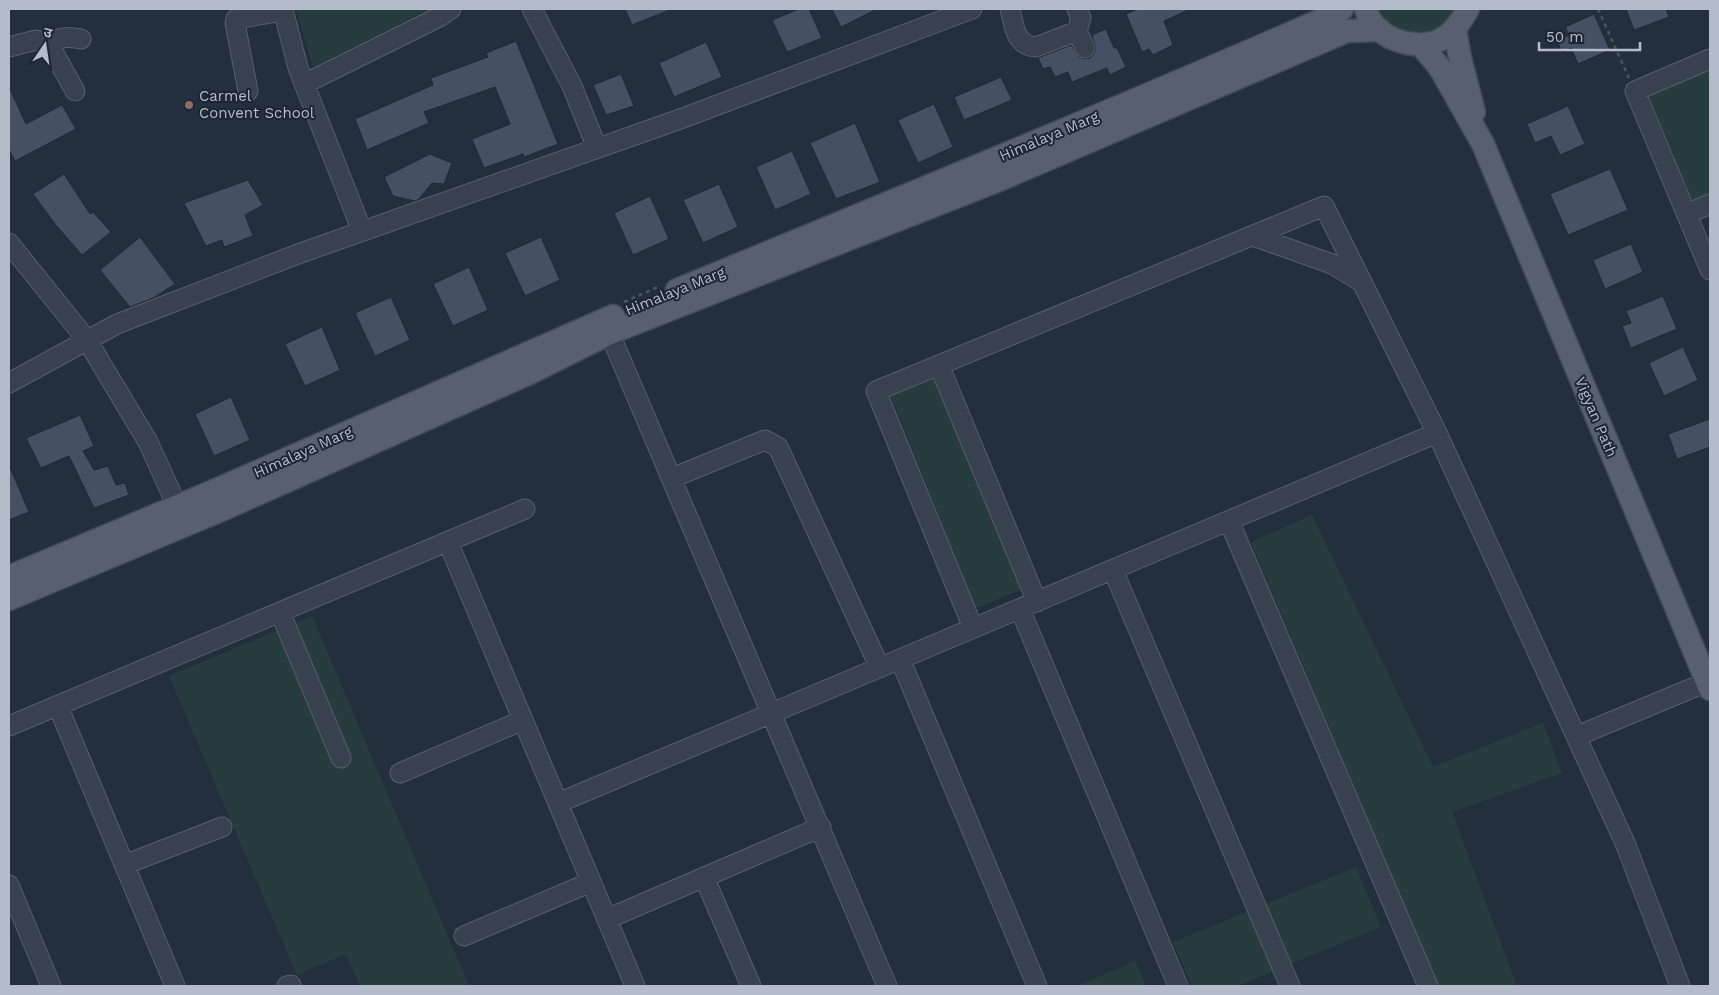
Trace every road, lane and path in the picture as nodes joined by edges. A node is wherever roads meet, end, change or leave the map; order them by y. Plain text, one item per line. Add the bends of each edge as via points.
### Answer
1 (451, 9) edge
2 (532, 9) edge
3 (972, 9) edge
4 (1010, 9) edge
5 (1077, 9) edge
6 (1342, 9) edge
7 (1366, 9) edge
8 (1468, 9) edge
9 (1598, 9) edge
10 (283, 10) edge
11 (1455, 29) junction
12 (1380, 30) junction
13 (82, 39) dead end
14 (1421, 45) junction
15 (50, 46) junction
16 (9, 47) edge
17 (1710, 59) edge
18 (304, 84) junction
19 (75, 91) dead end
20 (248, 91) dead end
21 (1635, 91) junction
22 (1483, 144) junction
23 (597, 148) junction
24 (1710, 204) edge
25 (1687, 214) junction
26 (362, 231) junction
27 (1253, 236) junction
28 (9, 243) edge
29 (1710, 270) edge
30 (1362, 282) junction
31 (607, 327) junction
32 (87, 340) junction
33 (939, 365) junction
34 (9, 383) edge
35 (1437, 434) junction
36 (672, 478) junction
37 (525, 510) dead end
38 (181, 516) junction
39 (1229, 521) junction
40 (448, 542) junction
41 (1113, 570) junction
42 (9, 577) edge
43 (9, 599) edge
44 (1037, 602) junction
45 (1020, 609) junction
46 (280, 612) junction
47 (974, 628) junction
48 (900, 659) junction
49 (880, 668) junction
50 (1709, 686) edge
51 (58, 706) junction
52 (771, 714) junction
53 (523, 720) junction
54 (9, 726) edge
55 (1576, 736) junction
56 (341, 758) dead end
57 (400, 772) dead end
58 (558, 803) junction
59 (222, 827) dead end
60 (820, 828) junction
61 (124, 865) junction
62 (704, 877) junction
63 (591, 882) junction
64 (9, 885) edge
65 (607, 918) junction
66 (464, 936) dead end
67 (51, 986) edge
68 (175, 986) edge
69 (635, 986) edge
70 (751, 986) edge
71 (887, 986) edge
72 (1037, 986) edge
73 (1178, 986) edge
74 (1290, 986) edge
75 (1428, 986) edge
76 (1680, 986) edge

1 - 18 street
2 - 23 street via 572,86
3 - 23 street
4 - 5 street via 1020,40 1030,47 1081,39 1081,18
6 - 31 main road, Himalaya Marg
7 - 12 main road
8 - 11 main road
9 - 21 path
10 - 18 street
10 - 20 street via 236,19
11 - 14 main road via 1440,40
11 - 22 main road, Vigyan Path
12 - 14 main road via 1398,42
12 - 31 main road, Himalaya Marg via 1348,31 999,180
13 - 15 street via 57,38 50,42
14 - 22 main road, Vigyan Path via 1440,68
15 - 16 street via 36,40
15 - 19 street
17 - 21 street
18 - 26 street
21 - 25 street
22 - 50 main road, Vigyan Path
23 - 26 street
24 - 25 street
25 - 29 street
26 - 32 street via 117,324
27 - 30 street via 1332,264
27 - 30 street via 1324,206
27 - 33 street
28 - 32 street
30 - 35 street
31 - 36 street
31 - 38 main road, Himalaya Marg via 532,372
32 - 34 street
32 - 38 street via 148,442
33 - 44 street
33 - 47 street via 876,391
35 - 39 street
35 - 55 street
36 - 49 street via 765,440 778,447
36 - 52 street
37 - 40 street
38 - 42 main road, Himalaya Marg
38 - 43 main road
39 - 41 street
39 - 75 street
40 - 46 street
40 - 53 street
41 - 44 street
41 - 74 street
44 - 45 street
45 - 47 street
45 - 73 street
46 - 51 street
46 - 56 street
47 - 48 street
48 - 49 street
48 - 72 street
49 - 52 street
50 - 55 street
51 - 54 street
51 - 61 street
52 - 58 street
52 - 60 street
53 - 57 street
53 - 58 street
55 - 76 street via 1625,842
58 - 63 street
59 - 61 street
60 - 62 street
60 - 71 street
61 - 68 street
62 - 65 street
62 - 70 street
63 - 65 street
63 - 66 street
64 - 67 street
65 - 69 street

